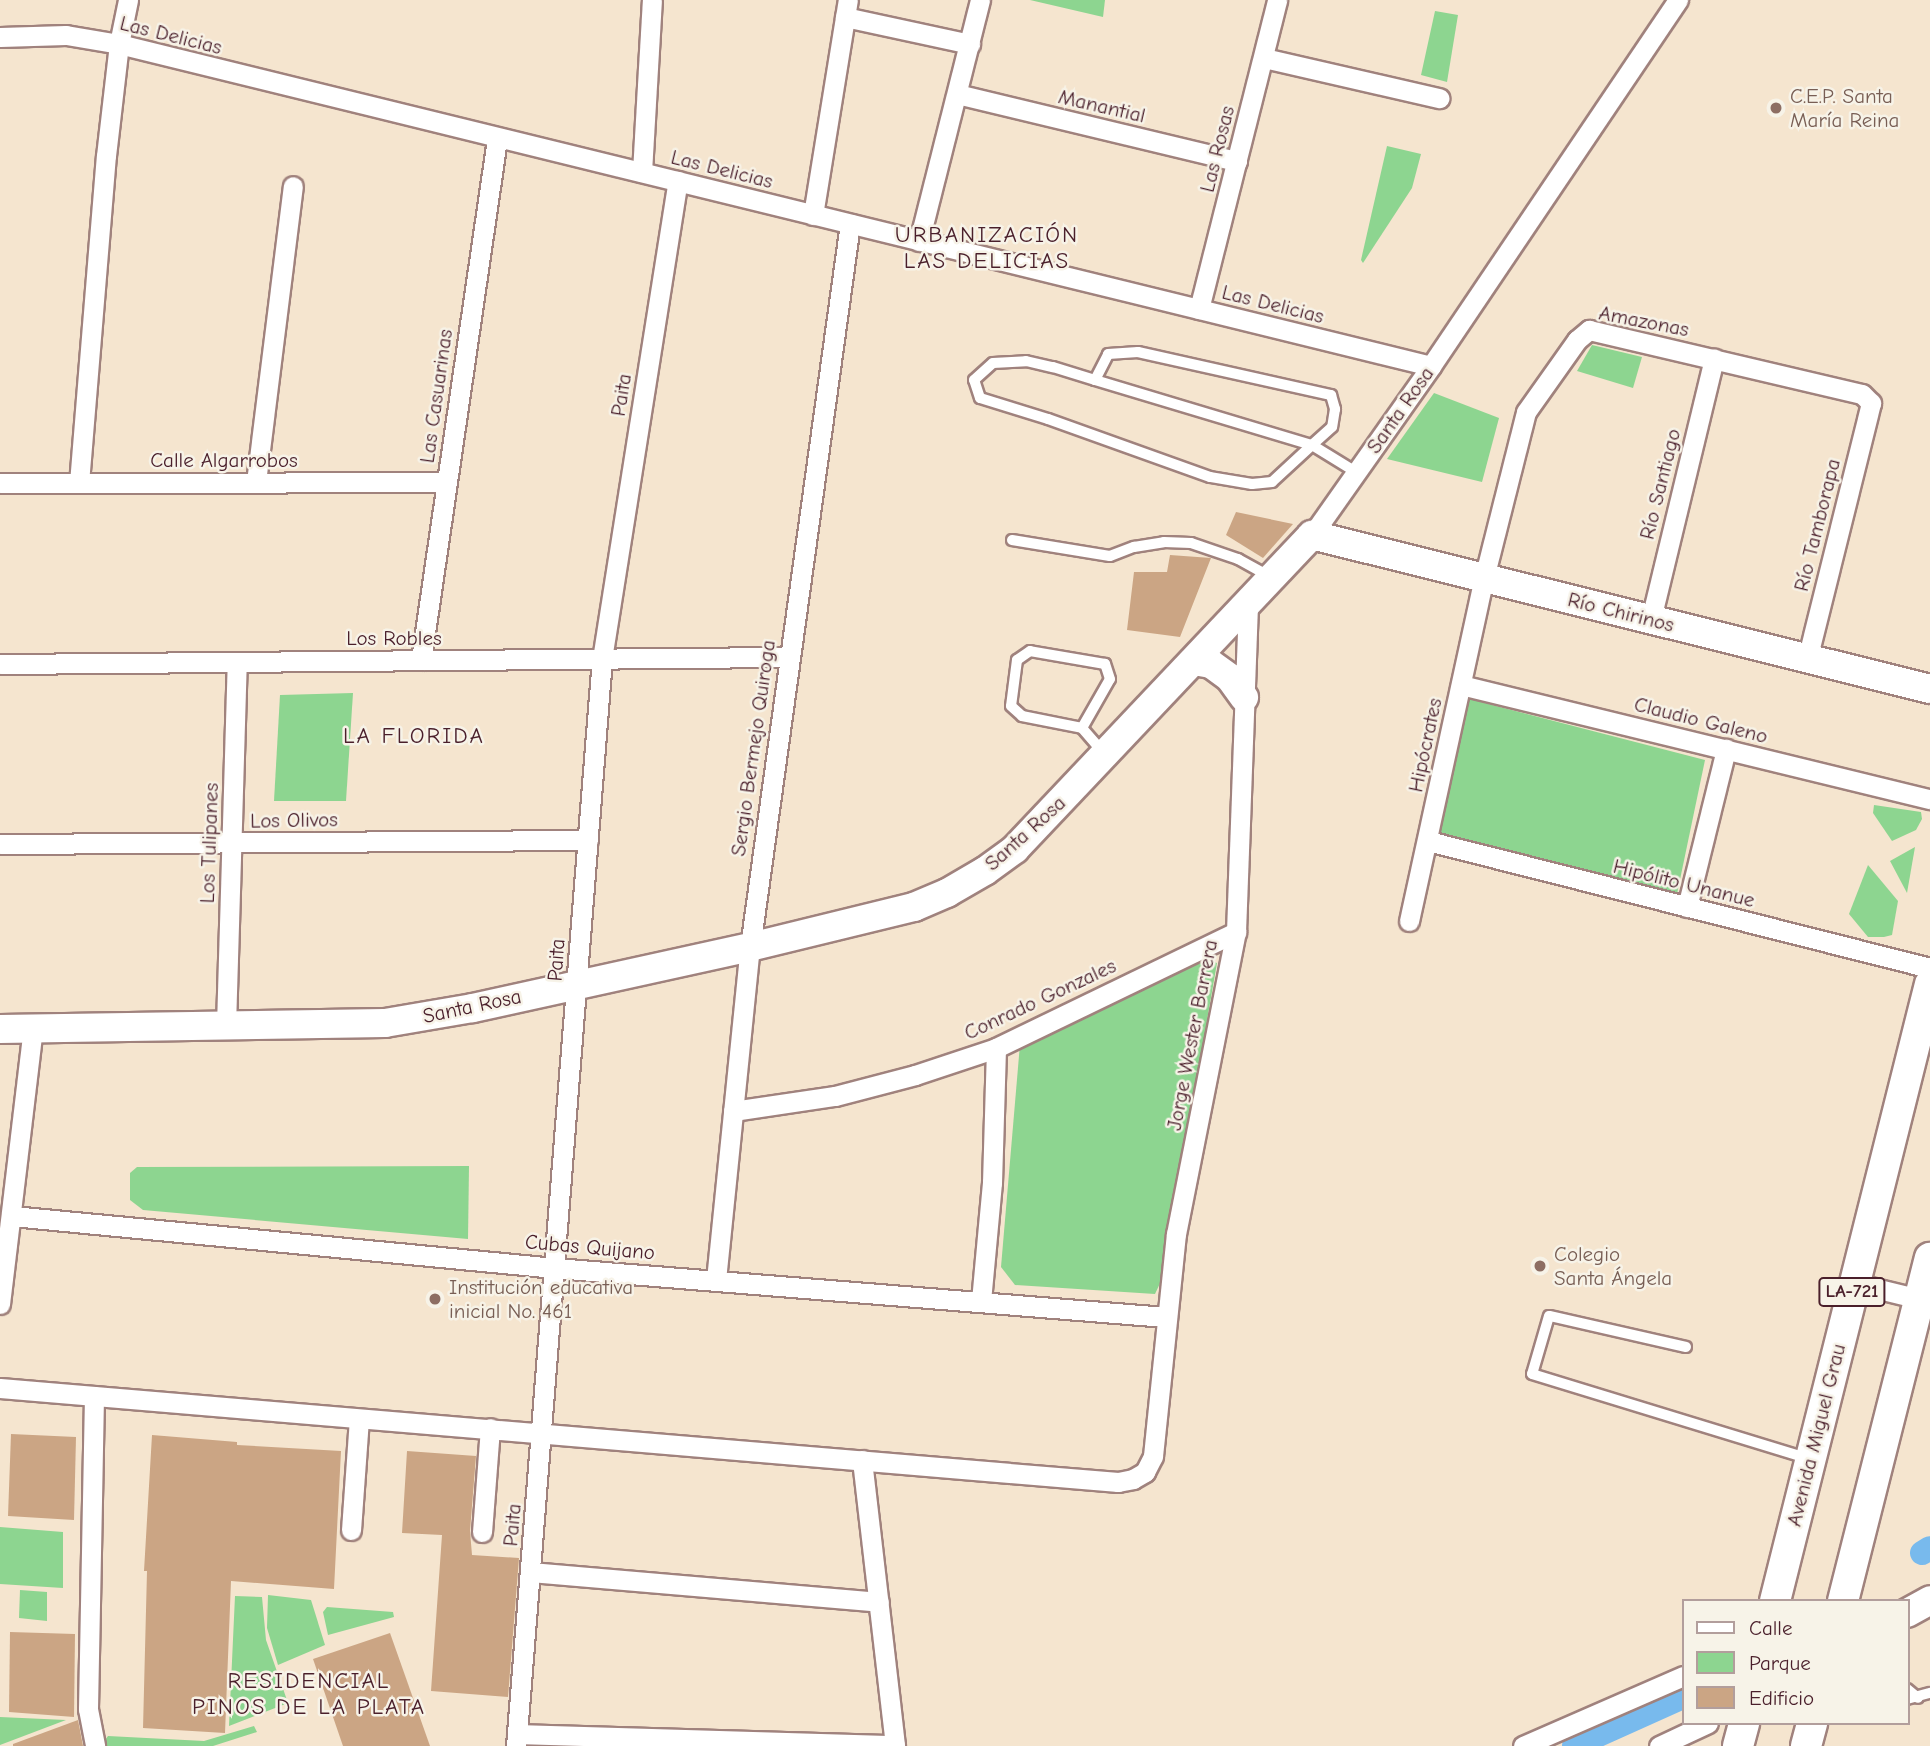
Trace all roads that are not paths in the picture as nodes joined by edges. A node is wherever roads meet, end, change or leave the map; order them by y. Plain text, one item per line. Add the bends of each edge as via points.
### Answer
1 (128, 0) edge
2 (652, 0) edge
3 (981, 0) edge
4 (1678, 0) edge
5 (1270, 1) edge
6 (846, 9) edge
7 (0, 37) edge
8 (119, 44) junction
9 (970, 44) junction
10 (1264, 58) junction
11 (957, 94) junction
12 (1439, 98) dead end
13 (496, 139) junction
14 (1237, 161) junction
15 (642, 172) junction
16 (678, 181) junction
17 (293, 186) dead end
18 (813, 215) junction
19 (850, 224) junction
20 (919, 241) junction
21 (1199, 309) junction
22 (1714, 359) junction
23 (1431, 366) junction
24 (1095, 380) junction
25 (1871, 403) joint
26 (1312, 445) junction
27 (1356, 472) junction
28 (256, 482) junction
29 (447, 482) junction
30 (0, 483) edge
31 (79, 483) junction
32 (1312, 535) junction
33 (1012, 540) dead end
34 (1272, 578) junction
35 (1484, 578) junction
36 (1248, 603) junction
37 (1651, 620) junction
38 (788, 657) junction
39 (602, 659) junction
40 (1807, 659) junction
41 (421, 660) junction
42 (1194, 661) junction
43 (237, 662) junction
44 (0, 664) edge
45 (1461, 685) junction
46 (1930, 690) edge
47 (1244, 697) junction
48 (1082, 728) junction
49 (1726, 749) junction
50 (1106, 755) junction
51 (1930, 799) edge
52 (588, 840) junction
53 (1428, 841) junction
54 (0, 844) edge
55 (232, 844) junction
56 (1687, 907) junction
57 (1409, 921) dead end
58 (1236, 932) junction
59 (750, 947) junction
60 (1930, 968) edge
61 (577, 983) junction
62 (1930, 984) edge
63 (226, 1026) junction
64 (33, 1027) junction
65 (0, 1028) edge
66 (996, 1048) junction
67 (733, 1111) junction
68 (12, 1216) junction
69 (1930, 1258) edge
70 (555, 1268) junction
71 (716, 1280) junction
72 (1854, 1283) junction
73 (1925, 1300) edge
74 (981, 1301) junction
75 (0, 1304) edge
76 (1165, 1317) junction
77 (1686, 1347) dead end
78 (0, 1388) edge
79 (94, 1396) junction
80 (359, 1419) junction
81 (490, 1428) junction
82 (542, 1432) junction
83 (1810, 1459) junction
84 (862, 1460) junction
85 (351, 1530) dead end
86 (482, 1532) dead end
87 (531, 1572) junction
88 (1775, 1599) edge
89 (1844, 1599) edge
90 (1930, 1600) edge
91 (879, 1602) junction
92 (1909, 1612) edge
93 (1682, 1676) edge
94 (1930, 1693) edge
95 (1913, 1699) edge
96 (1704, 1725) edge
97 (1743, 1725) edge
98 (1811, 1725) edge
99 (516, 1740) edge
100 (895, 1745) edge
101 (95, 1746) edge
102 (1523, 1746) edge
103 (1659, 1746) edge
104 (1738, 1746) edge
105 (1806, 1746) edge

1 - 8 street
2 - 15 street
3 - 9 street
4 - 23 street, Santa Rosa
5 - 10 street, Las Rosas
6 - 9 street
6 - 18 street
7 - 8 street, Las Delicias via 66,35
8 - 13 street, Las Delicias
8 - 31 street
9 - 11 street
10 - 12 street
10 - 14 street, Las Rosas
11 - 14 street, Manantial
11 - 20 street
13 - 15 street, Las Delicias
13 - 29 street, Las Casuarinas
14 - 21 street, Las Rosas
15 - 16 street, Las Delicias
16 - 18 street, Las Delicias
16 - 39 street, Paita
17 - 28 street
18 - 19 street, Las Delicias
19 - 20 street, Las Delicias
19 - 38 street, Sergio Bermejo Quiroga
20 - 21 street, Las Delicias
21 - 23 street, Las Delicias
22 - 25 street, Amazonas via 1862,394
22 - 35 street, Amazonas via 1589,330 1577,340 1526,412
22 - 37 street, Río Santiago
23 - 27 street, Santa Rosa
24 - 26 lane
24 - 26 lane via 1108,354 1138,352 1331,395 1335,409 1332,427
24 - 26 lane via 1026,361 993,363 974,380 980,398 1221,479 1272,482
25 - 40 street, Río Tamborapa
26 - 27 lane
27 - 32 street, Santa Rosa
28 - 29 street, Calle Algarrobos
28 - 31 street, Calle Algarrobos
29 - 41 street, Las Casuarinas
30 - 31 street, Calle Algarrobos
32 - 34 street, Santa Rosa
32 - 35 street, Río Chirinos
33 - 34 lane via 1110,556 1164,542 1191,543 1238,559
34 - 36 street, Santa Rosa
35 - 37 street, Río Chirinos
35 - 45 street, Hipócrates
36 - 42 street, Santa Rosa
36 - 47 street, Jorge Wester Barrera
37 - 40 street, Río Chirinos
38 - 39 street, Los Robles
38 - 59 street, Sergio Bermejo Quiroga
39 - 41 street, Los Robles
39 - 52 street, Paita
40 - 46 street, Río Chirinos
41 - 43 street, Los Robles
42 - 47 street via 1211,664 1230,678
42 - 50 street, Santa Rosa
43 - 44 street, Los Robles
43 - 55 street, Los Tulipanes
45 - 49 street, Claudio Galeno
45 - 53 street, Hipócrates
47 - 58 street, Jorge Wester Barrera
48 - 48 lane via 1022,716 1011,706 1017,660 1030,651 1105,664 1110,679
48 - 50 lane
49 - 51 street, Claudio Galeno
49 - 56 street
50 - 59 street, Santa Rosa via 1015,849 947,893 878,918
52 - 55 street, Los Olivos
52 - 61 street, Paita
53 - 56 street, Hipólito Unanue
53 - 57 street, Hipócrates
54 - 55 street, Los Olivos
55 - 63 street, Los Tulipanes
56 - 60 street, Hipólito Unanue
58 - 66 street, Conrado Gonzales
58 - 76 street, Jorge Wester Barrera via 1176,1234
59 - 61 street, Santa Rosa
59 - 67 street, Sergio Bermejo Quiroga
61 - 63 street, Santa Rosa via 385,1023
61 - 70 street, Paita
62 - 72 main road, Avenida Miguel Grau / LA-721
63 - 64 street, Santa Rosa
64 - 65 street, Santa Rosa
64 - 68 street
66 - 67 street, Conrado Gonzales via 835,1096
66 - 74 street via 992,1183
67 - 71 street, Sergio Bermejo Quiroga
68 - 70 street, Cubas Quijano
68 - 75 street
69 - 73 main road, LA-721
70 - 71 street, Cubas Quijano
70 - 82 street, Paita
71 - 74 street, Cubas Quijano
72 - 73 street
72 - 83 main road, Avenida Miguel Grau / LA-721
73 - 89 main road, LA-721
74 - 76 street, Cubas Quijano
76 - 84 street, Jorge Wester Barrera via 1153,1456 1145,1472 1133,1479 1118,1482
77 - 83 lane via 1549,1315 1532,1374
78 - 79 street
79 - 80 street
79 - 101 street via 88,1709
80 - 81 street
80 - 85 street
81 - 82 street
81 - 86 street
82 - 84 street
82 - 87 street, Paita
83 - 88 main road, Avenida Miguel Grau / LA-721
84 - 91 street
87 - 91 street
87 - 99 street, Paita
90 - 92 street
91 - 100 street
93 - 102 street
94 - 95 lane
96 - 103 street
97 - 104 main road
98 - 105 main road
99 - 100 street

